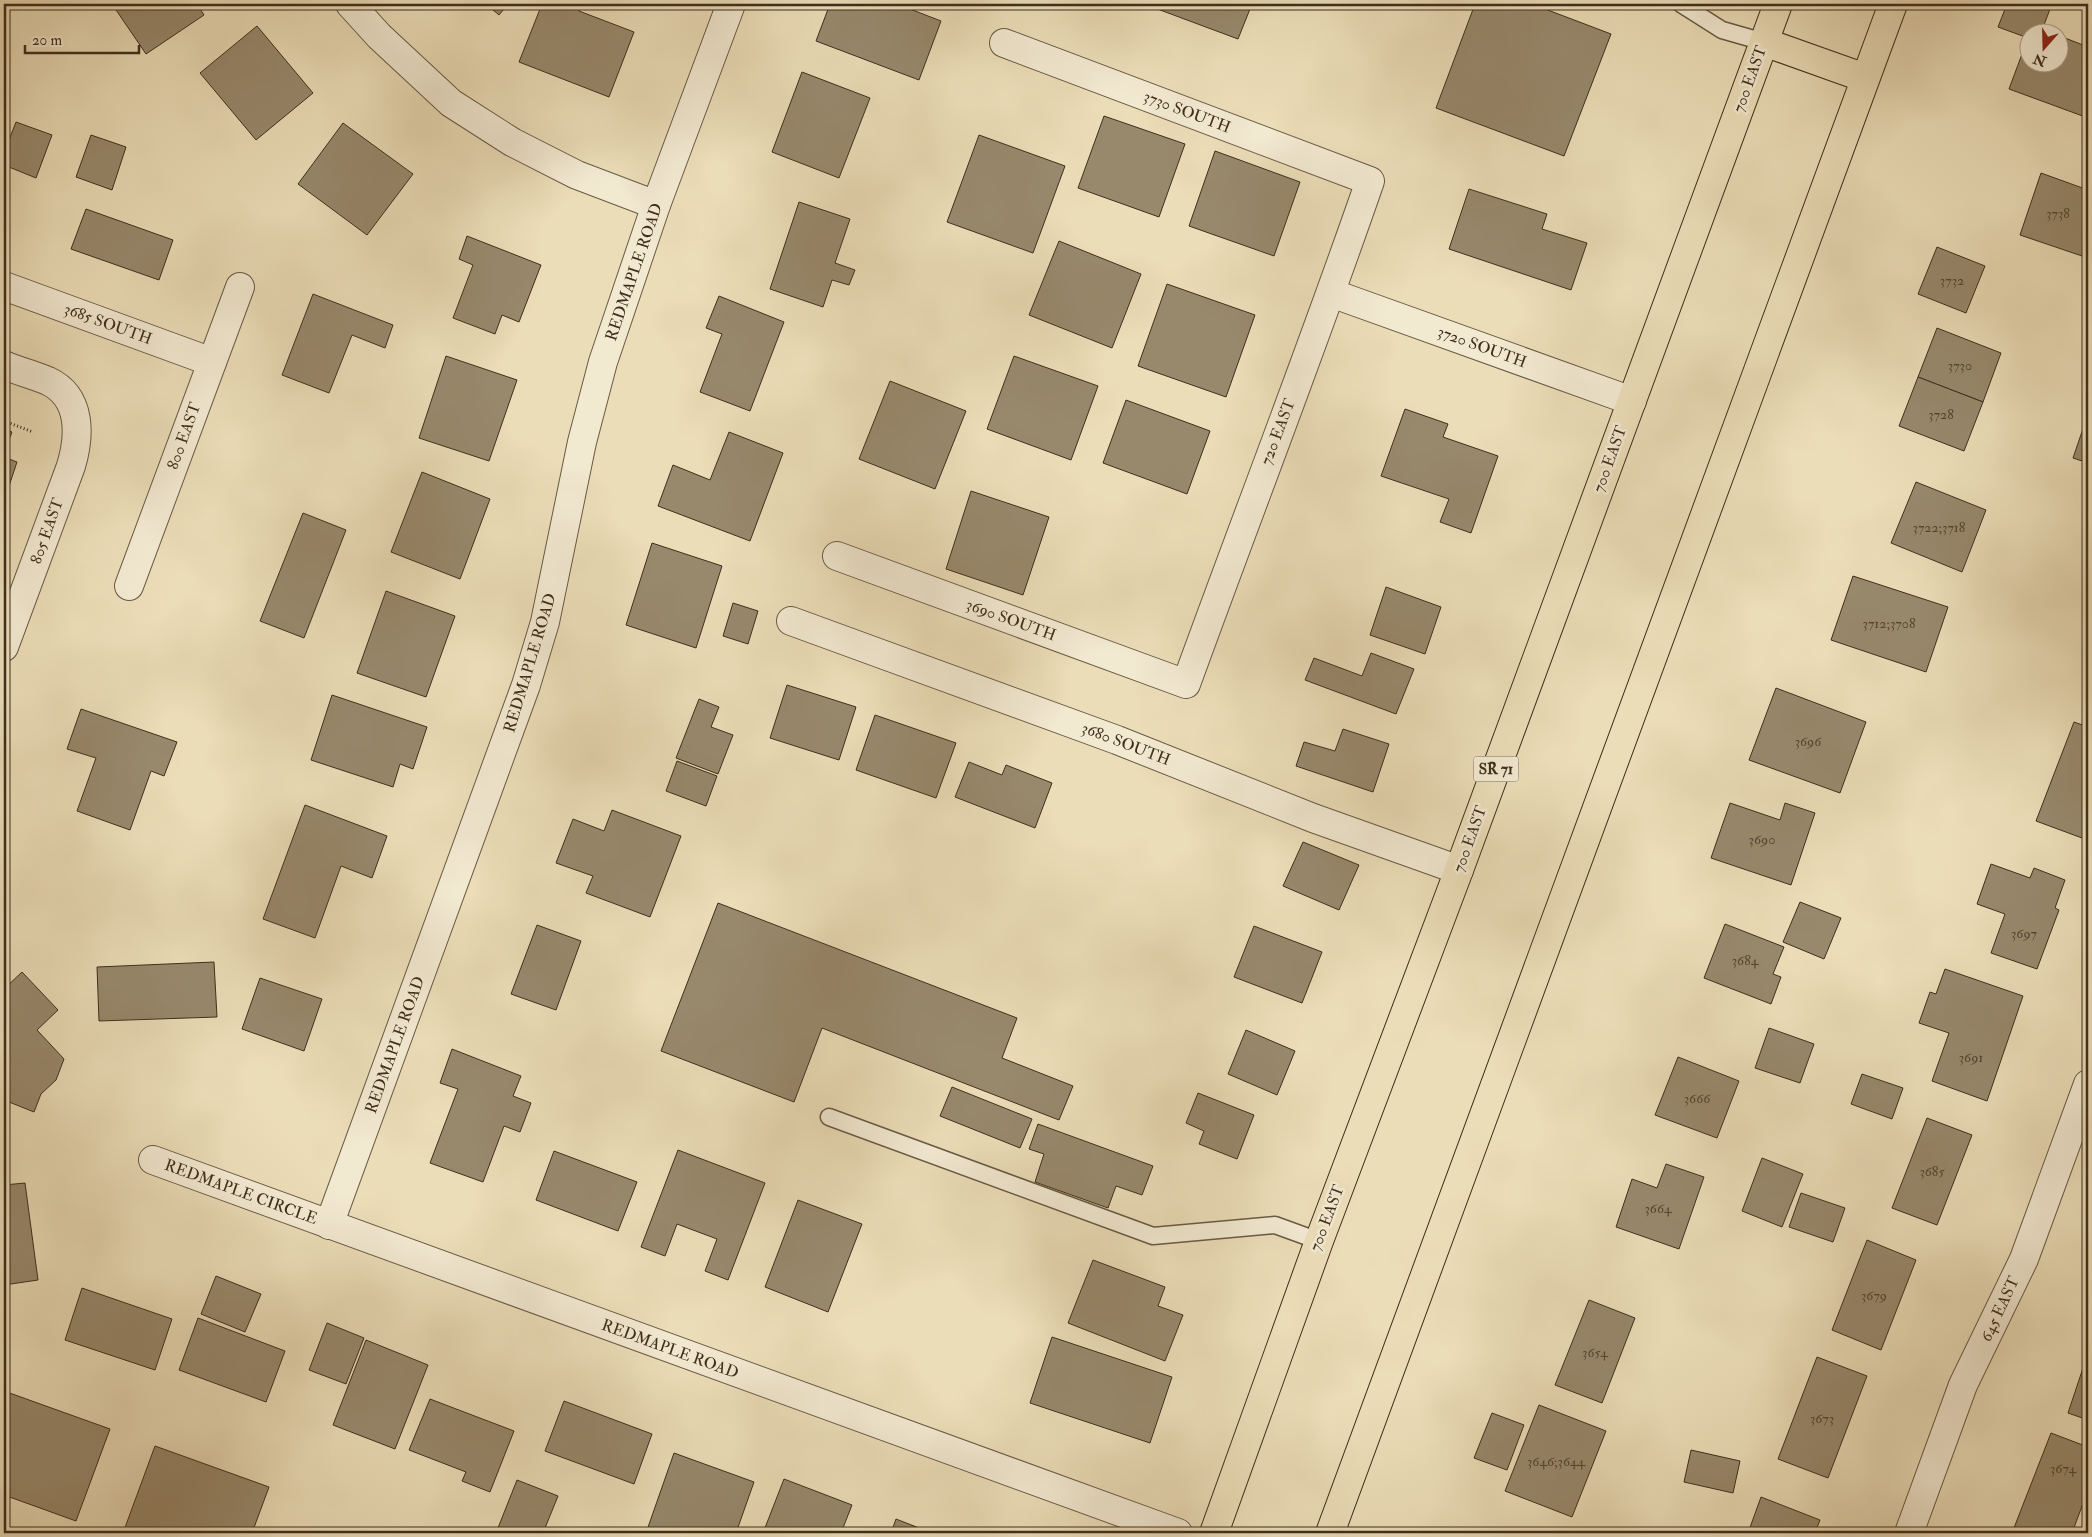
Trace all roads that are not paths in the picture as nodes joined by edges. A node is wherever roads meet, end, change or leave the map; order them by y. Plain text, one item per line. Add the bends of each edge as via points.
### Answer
1 (350, 4) edge
2 (731, 4) edge
3 (1681, 4) edge
4 (1778, 4) edge
5 (1893, 4) edge
6 (1764, 42) junction
7 (1004, 43) dead end
8 (1865, 78) junction
9 (1370, 181) joint
10 (656, 205) junction
11 (4, 286) edge
12 (240, 287) dead end
13 (1331, 293) junction
14 (212, 362) junction
15 (4, 365) edge
16 (1632, 401) junction
17 (837, 556) dead end
18 (129, 586) dead end
19 (791, 621) dead end
20 (4, 647) edge
21 (1186, 684) joint
22 (1459, 870) junction
23 (2088, 1084) edge
24 (829, 1117) dead end
25 (153, 1160) dead end
26 (329, 1225) junction
27 (1319, 1240) junction
28 (1178, 1533) edge
29 (1214, 1533) edge
30 (1330, 1533) edge
31 (1909, 1533) edge

1 - 10 street via 379,36 451,103 512,142 576,175
2 - 10 street, REDMAPLE ROAD
3 - 6 lane via 1722,30
4 - 6 main road, 700 EAST / SR 71
5 - 8 main road
6 - 8 main road
6 - 16 main road, 700 EAST / SR 71
7 - 9 street, 3730 SOUTH
8 - 30 main road
9 - 13 street, 720 EAST
10 - 26 street, REDMAPLE ROAD via 603,362 582,442 545,622 526,685
11 - 14 street, 3685 SOUTH
12 - 14 street, 800 EAST
13 - 16 street, 3720 SOUTH
13 - 21 street, 720 EAST
14 - 18 street, 800 EAST
15 - 20 street, 805 EAST via 49,382 66,396 76,413 78,438 71,466
16 - 22 main road, 700 EAST / SR 71
17 - 21 street, 3690 SOUTH
19 - 22 street, 3680 SOUTH
22 - 27 main road, 700 EAST / SR 71
23 - 31 street, 645 EAST via 2024,1259 1963,1385
24 - 27 lane via 1153,1236 1275,1224
25 - 26 street, REDMAPLE CIRCLE
26 - 28 street, REDMAPLE ROAD
27 - 29 main road, 700 EAST / SR 71

